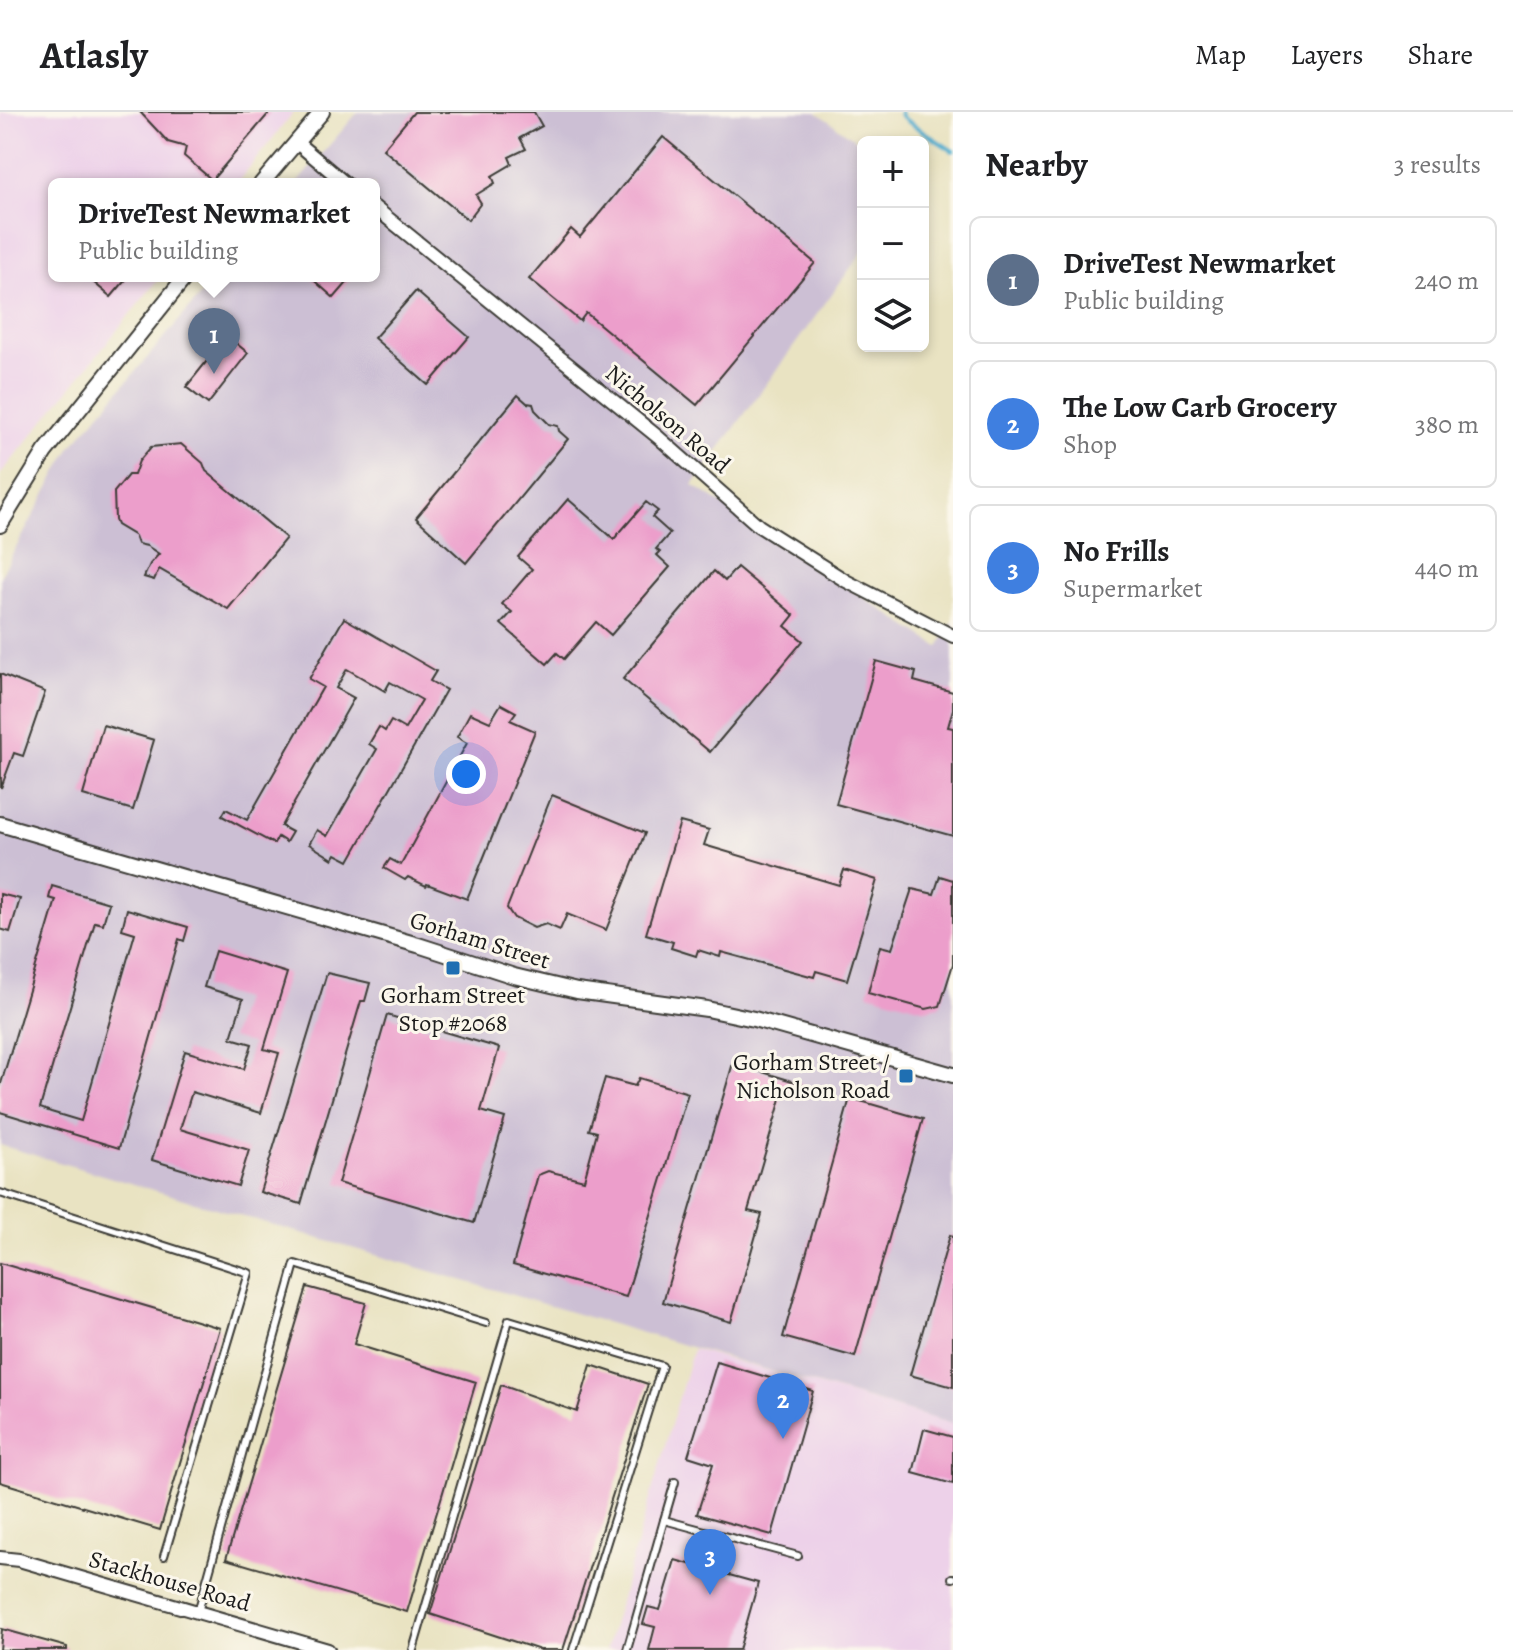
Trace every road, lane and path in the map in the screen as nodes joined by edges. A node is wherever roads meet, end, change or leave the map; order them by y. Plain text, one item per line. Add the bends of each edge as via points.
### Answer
1 (322, 112) edge
2 (296, 142) junction
3 (266, 178) edge
4 (339, 178) edge
5 (380, 212) edge
6 (181, 282) edge
7 (0, 525) edge
8 (953, 636) edge
9 (0, 824) edge
10 (953, 1075) edge
11 (0, 1193) edge
12 (486, 1323) dead end
13 (675, 1482) dead end
14 (664, 1520) junction
15 (164, 1556) dead end
16 (798, 1556) dead end
17 (0, 1558) edge
18 (198, 1612) junction
19 (328, 1650) edge
20 (413, 1650) edge
21 (573, 1650) edge
22 (627, 1650) edge

1 - 2 street
2 - 3 street
2 - 4 street
5 - 8 street, Nicholson Road via 658,437 759,526 846,581
6 - 7 street via 45,452
9 - 10 street, Gorham Street via 514,976 754,1019
11 - 15 lane via 249,1273
12 - 18 lane via 295,1264
13 - 14 lane
14 - 16 lane
14 - 22 lane
17 - 18 street, Stackhouse Road
18 - 19 street, Stackhouse Road
20 - 21 lane via 509,1320 662,1366

